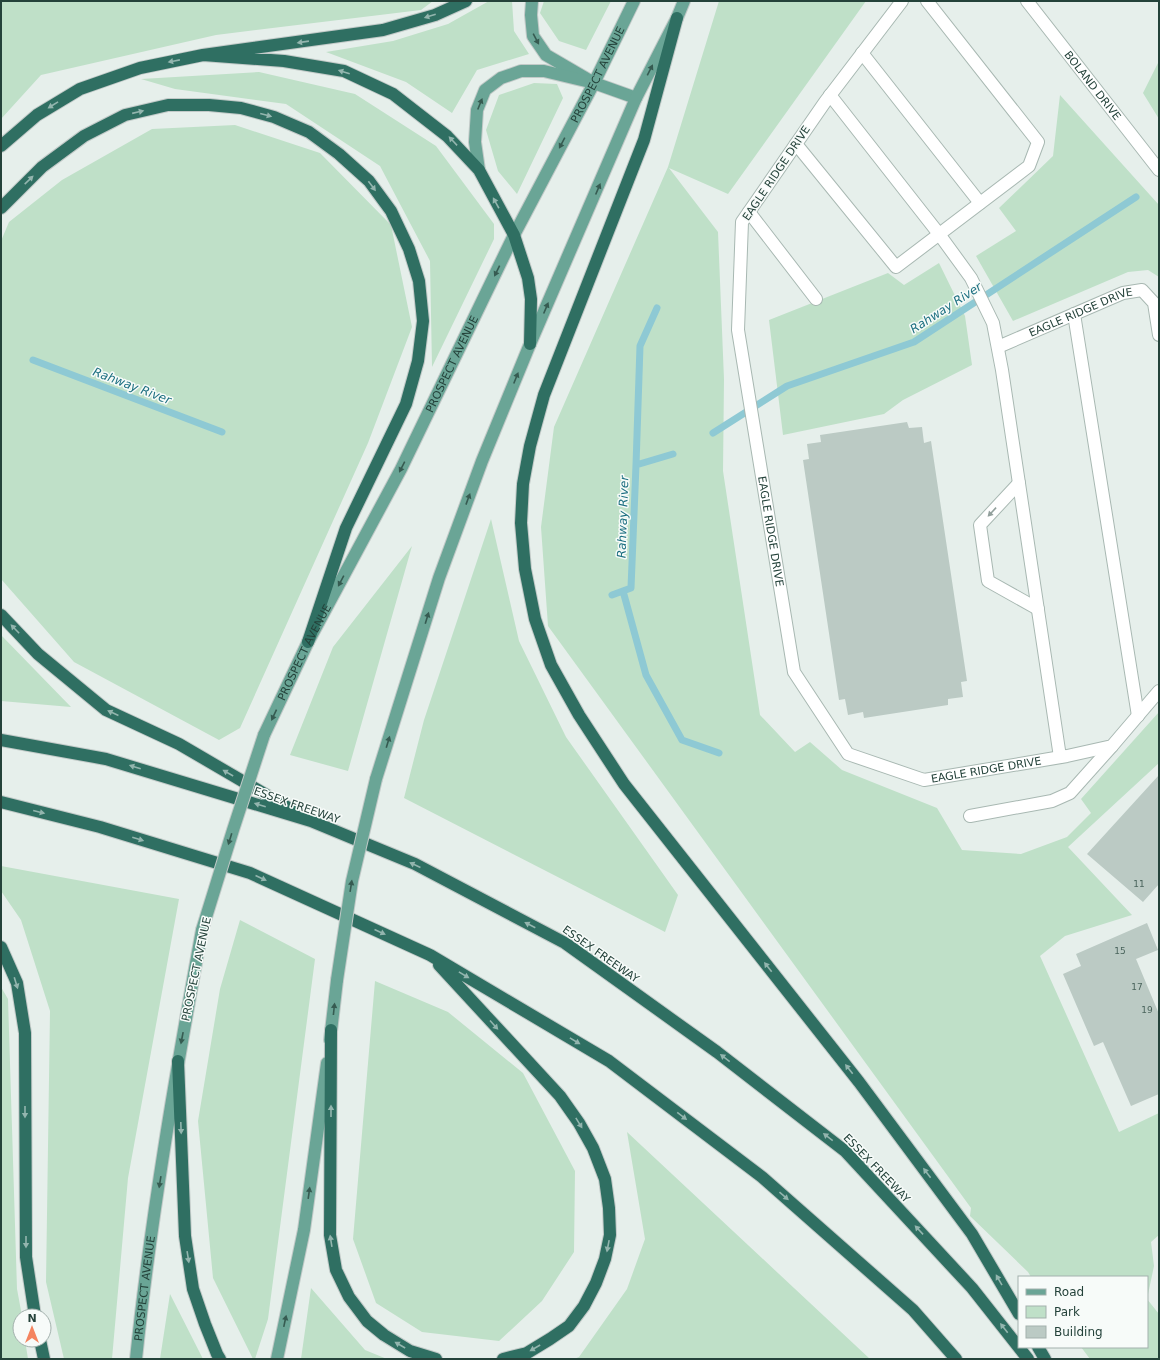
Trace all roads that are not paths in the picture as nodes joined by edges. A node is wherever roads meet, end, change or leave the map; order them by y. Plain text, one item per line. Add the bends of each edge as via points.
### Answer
1 (466, 1) edge
2 (532, 1) edge
3 (634, 1) edge
4 (684, 1) edge
5 (902, 1) edge
6 (927, 1) edge
7 (1027, 1) edge
8 (677, 18) junction
9 (862, 53) junction
10 (203, 55) junction
11 (594, 84) junction
12 (830, 95) junction
13 (636, 98) junction
14 (796, 144) junction
15 (1, 146) edge
16 (479, 170) junction
17 (1159, 170) edge
18 (980, 203) junction
19 (1, 208) edge
20 (749, 212) junction
21 (939, 234) junction
22 (514, 236) junction
23 (816, 299) dead end
24 (1074, 314) junction
25 (1159, 335) edge
26 (530, 344) junction
27 (998, 347) junction
28 (1019, 483) junction
29 (1038, 609) junction
30 (1, 615) edge
31 (308, 642) junction
32 (1159, 691) edge
33 (1138, 716) junction
34 (1, 740) edge
35 (1112, 746) junction
36 (1060, 757) junction
37 (1, 802) edge
38 (970, 816) dead end
39 (311, 821) junction
40 (1, 947) edge
41 (430, 955) junction
42 (331, 1030) junction
43 (178, 1061) junction
44 (34, 1308) edge
45 (1018, 1312) edge
46 (1018, 1346) edge
47 (42, 1348) edge
48 (1019, 1348) edge
49 (1039, 1348) edge
50 (44, 1359) edge
51 (136, 1359) edge
52 (220, 1359) edge
53 (277, 1359) edge
54 (436, 1359) edge
55 (503, 1359) edge
56 (956, 1359) edge
57 (1028, 1359) edge
58 (1045, 1359) edge

1 -> 10 highway via 435,15 383,30
2 -> 11 main road via 534,36 546,55
3 - 11 main road, PROSPECT AVENUE
4 - 8 main road
5 - 9 street, EAGLE RIDGE DRIVE
6 - 18 street via 1038,142 1029,166
7 - 17 street, BOLAND DRIVE
13 -> 8 main road
45 -> 8 highway via 972,1234 873,1101 624,784 578,715 551,665 535,619 524,569 521,523 523,484 530,446 544,395 644,140
9 - 12 street, EAGLE RIDGE DRIVE
9 - 18 street
10 -> 15 highway via 140,68 80,89 37,115
16 -> 10 highway via 447,136 393,94 344,71 284,61
11 - 13 main road
16 -> 11 main road via 475,142 477,110 485,90 501,78 521,70 544,71
11 -> 22 main road, PROSPECT AVENUE
12 - 14 street, EAGLE RIDGE DRIVE
12 - 21 street
26 -> 13 main road
14 - 20 street, EAGLE RIDGE DRIVE
14 - 21 street via 896,267
22 -> 16 highway
18 - 21 street
19 -> 31 highway via 42,167 84,136 125,115 168,105 209,105 254,111 309,132 369,181 391,211 409,249 419,281 423,321 418,361 406,404 346,528
20 - 23 street
20 - 36 street, EAGLE RIDGE DRIVE via 742,222 738,330 794,672 848,754 924,780
21 - 27 street via 971,278 993,323
22 - 26 highway via 528,278 531,299
22 -> 31 main road, PROSPECT AVENUE via 401,469
24 - 25 street, EAGLE RIDGE DRIVE via 1123,293 1142,290 1154,303
24 - 27 street, EAGLE RIDGE DRIVE
24 - 33 street
42 -> 26 main road, bridge via 352,881 376,779 439,578 482,461
27 - 28 street
28 - 29 street
28 -> 29 street via 980,525 988,581
29 - 36 street
39 -> 30 highway via 179,744 106,710 38,654
31 -> 43 main road, PROSPECT AVENUE, bridge via 264,736 233,830 202,930
32 - 33 street
33 - 35 street
39 -> 34 highway, ESSEX FREEWAY via 106,759
35 - 36 street, EAGLE RIDGE DRIVE
35 - 38 street via 1070,793 1052,801
37 -> 41 highway via 100,827 250,873
46 -> 39 highway, ESSEX FREEWAY via 972,1288 845,1151 717,1052 565,943 414,864
40 -> 44 highway via 17,983 25,1033 26,1257
41 -> 55 highway via 560,1096 593,1148 605,1178 610,1235 605,1260 584,1306 569,1326 550,1339 527,1353
41 -> 56 highway via 609,1061 762,1177 914,1310
53 -> 42 main road via 304,1230
54 -> 42 highway via 410,1351 384,1336 367,1321 349,1298 336,1270 330,1235
43 -> 51 main road, PROSPECT AVENUE via 144,1286
43 -> 52 highway via 185,1236 193,1290
47 - 50 highway
57 -> 48 highway, ESSEX FREEWAY
49 - 58 highway

